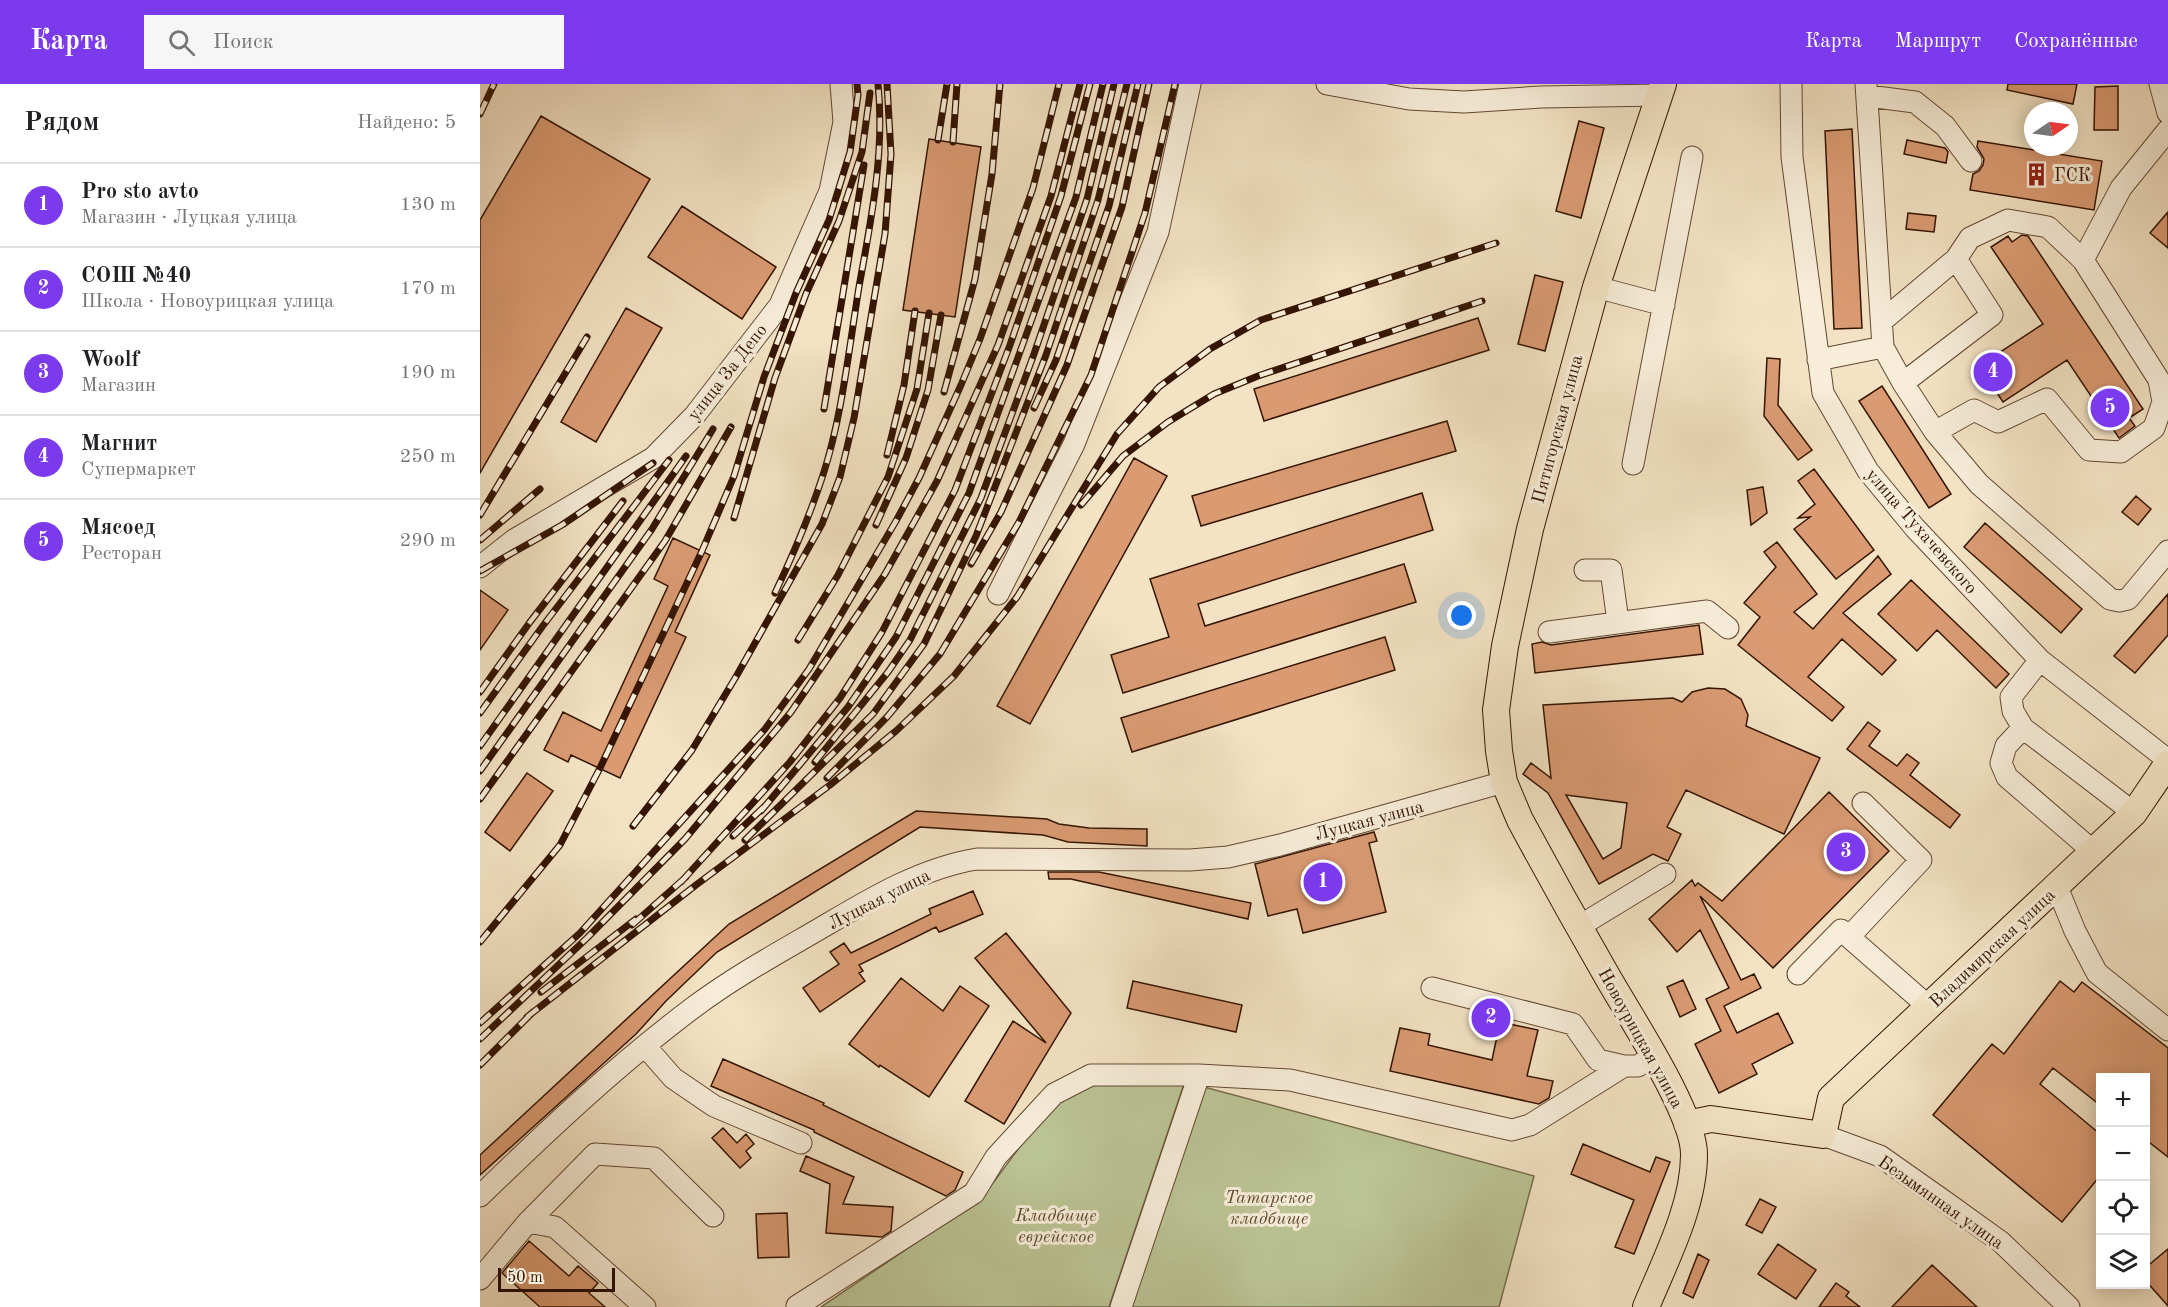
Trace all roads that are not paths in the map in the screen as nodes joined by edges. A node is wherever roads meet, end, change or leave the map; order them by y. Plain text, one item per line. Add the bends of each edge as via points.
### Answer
1 (841, 84) edge
2 (1190, 84) edge
3 (1327, 84) edge
4 (1791, 84) edge
5 (2160, 84) edge
6 (1543, 90) edge
7 (1661, 90) edge
8 (1867, 90) edge
9 (2168, 112) edge
10 (2168, 130) edge
11 (1692, 157) dead end
12 (1971, 161) dead end
13 (1956, 259) junction
14 (2083, 260) junction
15 (1596, 287) junction
16 (1664, 305) junction
17 (1882, 321) junction
18 (1882, 347) junction
19 (1818, 360) junction
20 (1903, 383) junction
21 (2166, 408) edge
22 (1935, 432) junction
23 (1634, 464) dead end
24 (2168, 551) edge
25 (480, 567) edge
26 (1585, 570) dead end
27 (998, 594) dead end
28 (1618, 622) junction
29 (1728, 628) dead end
30 (1548, 632) dead end
31 (2040, 660) junction
32 (2023, 728) junction
33 (2168, 762) edge
34 (1504, 782) junction
35 (1863, 803) dead end
36 (2134, 813) junction
37 (2094, 852) junction
38 (1665, 874) dead end
39 (2057, 887) junction
40 (1578, 927) junction
41 (1850, 937) junction
42 (1798, 974) dead end
43 (1432, 988) dead end
44 (1929, 1007) junction
45 (2168, 1030) edge
46 (645, 1046) junction
47 (1653, 1056) junction
48 (1624, 1066) junction
49 (1199, 1075) junction
50 (1687, 1124) junction
51 (1823, 1135) junction
52 (801, 1143) dead end
53 (480, 1196) edge
54 (713, 1216) dead end
55 (528, 1222) junction
56 (480, 1279) edge
57 (797, 1306) edge
58 (645, 1307) edge
59 (1121, 1307) edge
60 (1646, 1307) edge
61 (2068, 1307) edge

1 - 25 street, улица За Депо via 844,122 830,191 780,305 695,415 653,458 514,540
2 - 27 street via 1158,232 1074,444
3 - 6 street via 1408,99 1464,102
4 - 19 street, улица Тухачевского via 1792,157
5 - 9 street
6 - 7 street
7 - 15 main road, Пятигорская улица
8 - 12 street via 1915,102 1945,126
8 - 17 street
10 - 14 street via 2121,188
11 - 16 street
13 - 14 street via 1970,238 2008,220 2048,227
13 - 17 street
13 - 20 street via 1992,315
14 - 21 street via 2159,380
15 - 16 street
15 - 34 main road, Пятигорская улица via 1530,529 1505,646 1497,710
16 - 23 street
17 - 18 street
18 - 19 street
18 - 20 street
19 - 31 street, улица Тухачевского via 1823,393 1868,471 1915,528
20 - 22 street
21 - 22 street via 2154,428 2121,452 2090,450 2047,399 1998,422 1974,410
22 - 24 street via 1979,484 2110,599 2128,599
26 - 28 street via 1611,570
28 - 29 street via 1707,610
28 - 30 street
31 - 32 street via 2011,697 2013,711
31 - 33 street, улица Тухачевского
32 - 36 street
32 - 37 street via 2006,746 2001,762 2007,777
33 - 36 main road, Владимирская улица
34 - 40 main road, Новоурицкая улица via 1520,820
34 - 46 street, Луцкая улица via 1228,856 1190,860 977,859 951,863 908,880 742,974
35 - 41 street via 1921,860
36 - 37 main road, Владимирская улица
37 - 39 main road, Владимирская улица
38 - 40 street
39 - 44 main road, Владимирская улица
39 - 45 street via 2097,973
40 - 47 main road, Новоурицкая улица
41 - 42 street via 1840,930
41 - 44 street
43 - 48 street via 1574,1024 1598,1060
44 - 51 main road, Владимирская улица via 1831,1098
46 - 52 street via 673,1078 714,1106
46 - 53 street, Луцкая улица via 552,1126
47 - 48 street via 1638,1066
47 - 50 main road, Новоурицкая улица
48 - 49 street via 1530,1125 1512,1130 1290,1080
49 - 57 street via 1091,1075 1054,1094 996,1157 974,1192
49 - 59 street
50 - 51 main road, Безымянная улица via 1710,1119
50 - 60 main road, Новоурицкая улица via 1695,1153 1692,1182
51 - 61 street, Безымянная улица via 1880,1156 2001,1242
54 - 55 street via 654,1158 595,1154
55 - 56 street
55 - 58 street via 555,1227

